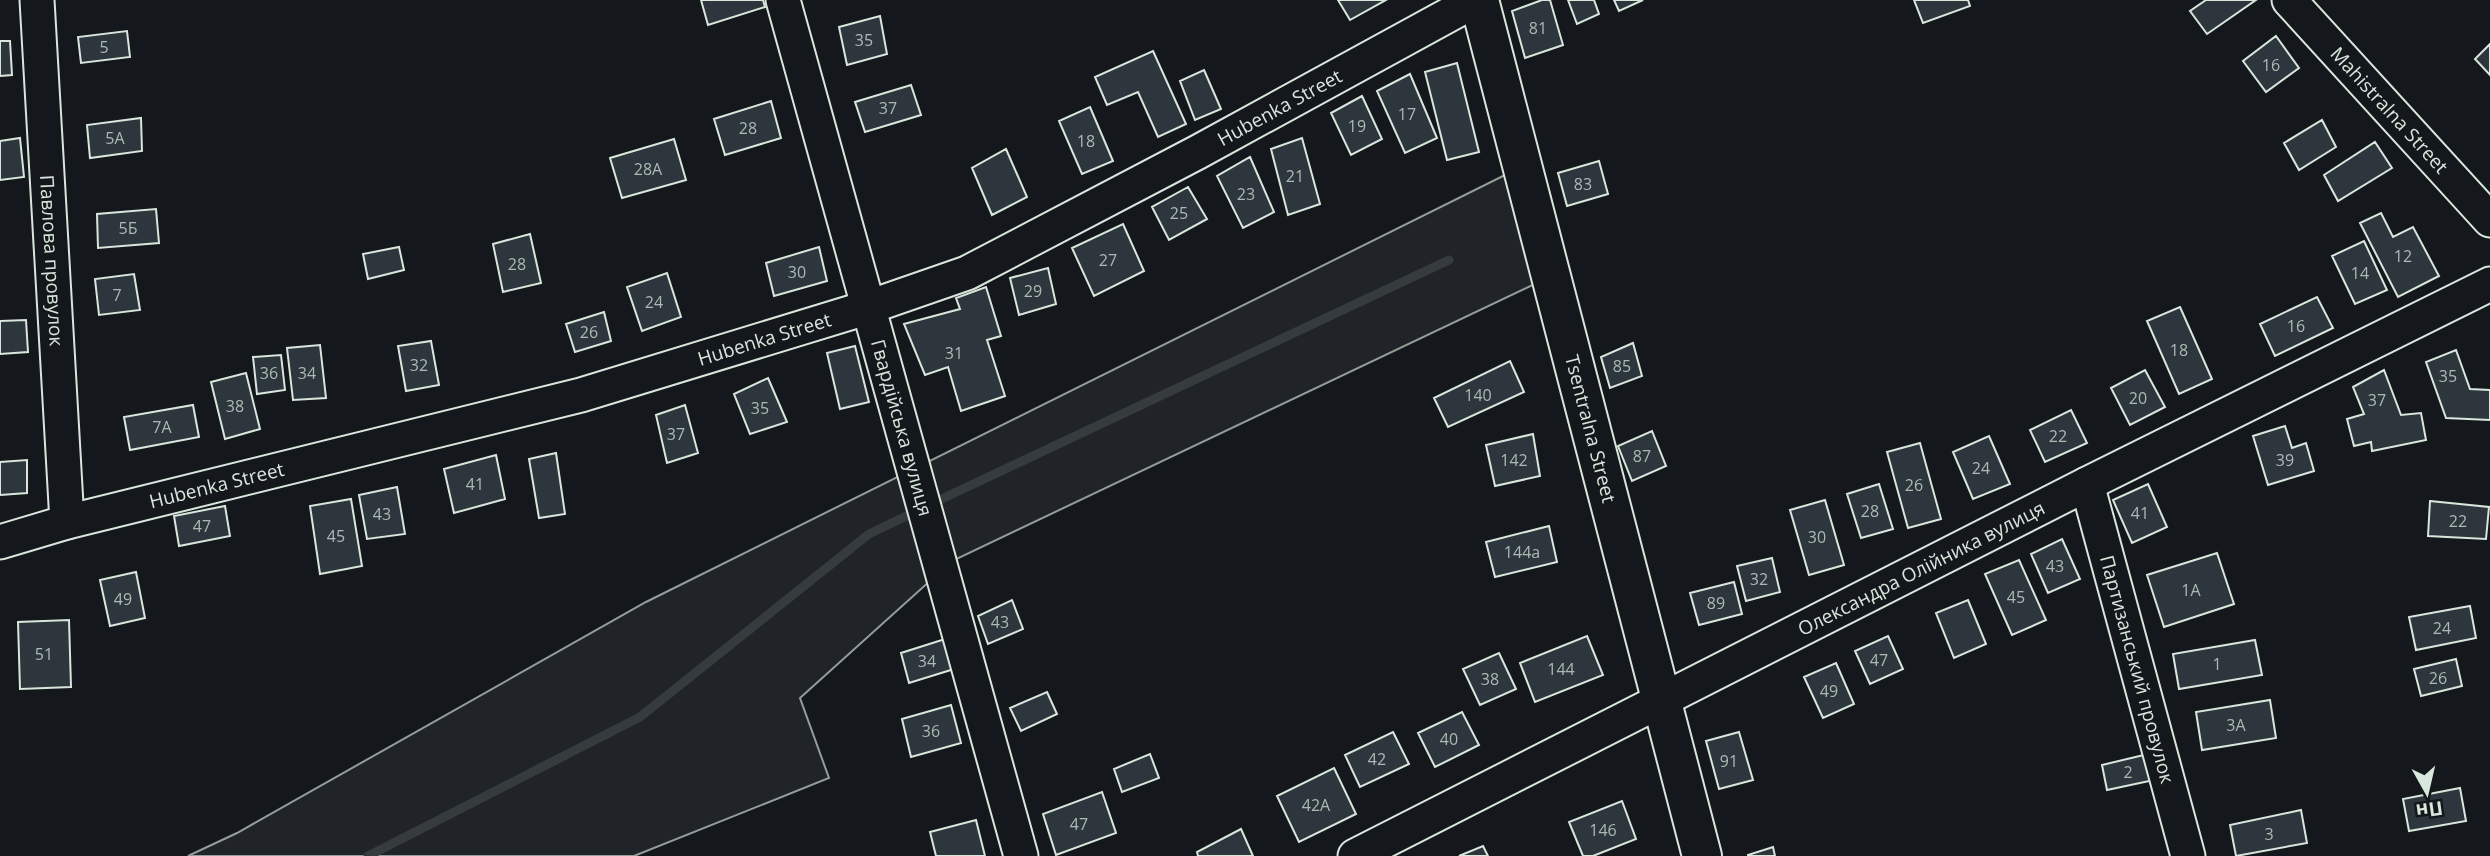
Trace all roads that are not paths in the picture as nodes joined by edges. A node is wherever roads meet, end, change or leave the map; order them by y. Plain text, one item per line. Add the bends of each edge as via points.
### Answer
1 (37, 0) edge
2 (783, 0) edge
3 (1478, 0) edge
4 (2289, 0) edge
5 (2490, 220) edge
6 (2490, 284) edge
7 (869, 307) junction
8 (2087, 484) junction
9 (67, 522) junction
10 (0, 542) edge
11 (1662, 702) junction
12 (1021, 856) edge
13 (1355, 856) edge
14 (1702, 856) edge
15 (2188, 856) edge

1 - 9 street, Павлова провулок
2 - 7 street, Гвардійська вулиця
3 - 7 street, Hubenka Street via 967,273
3 - 11 main road, Tsentralna Street
4 - 5 street, Mahistralna Street
6 - 8 street, Олександра Олійника вулиця
7 - 9 street, Hubenka Street via 581,394
7 - 12 street, Гвардійська вулиця
8 - 11 street, Олександра Олійника вулиця
8 - 15 street, Партизанський провулок
9 - 10 street, Hubenka Street
11 - 13 street, Олександра Олійника вулиця
11 - 14 main road, Tsentralna Street

